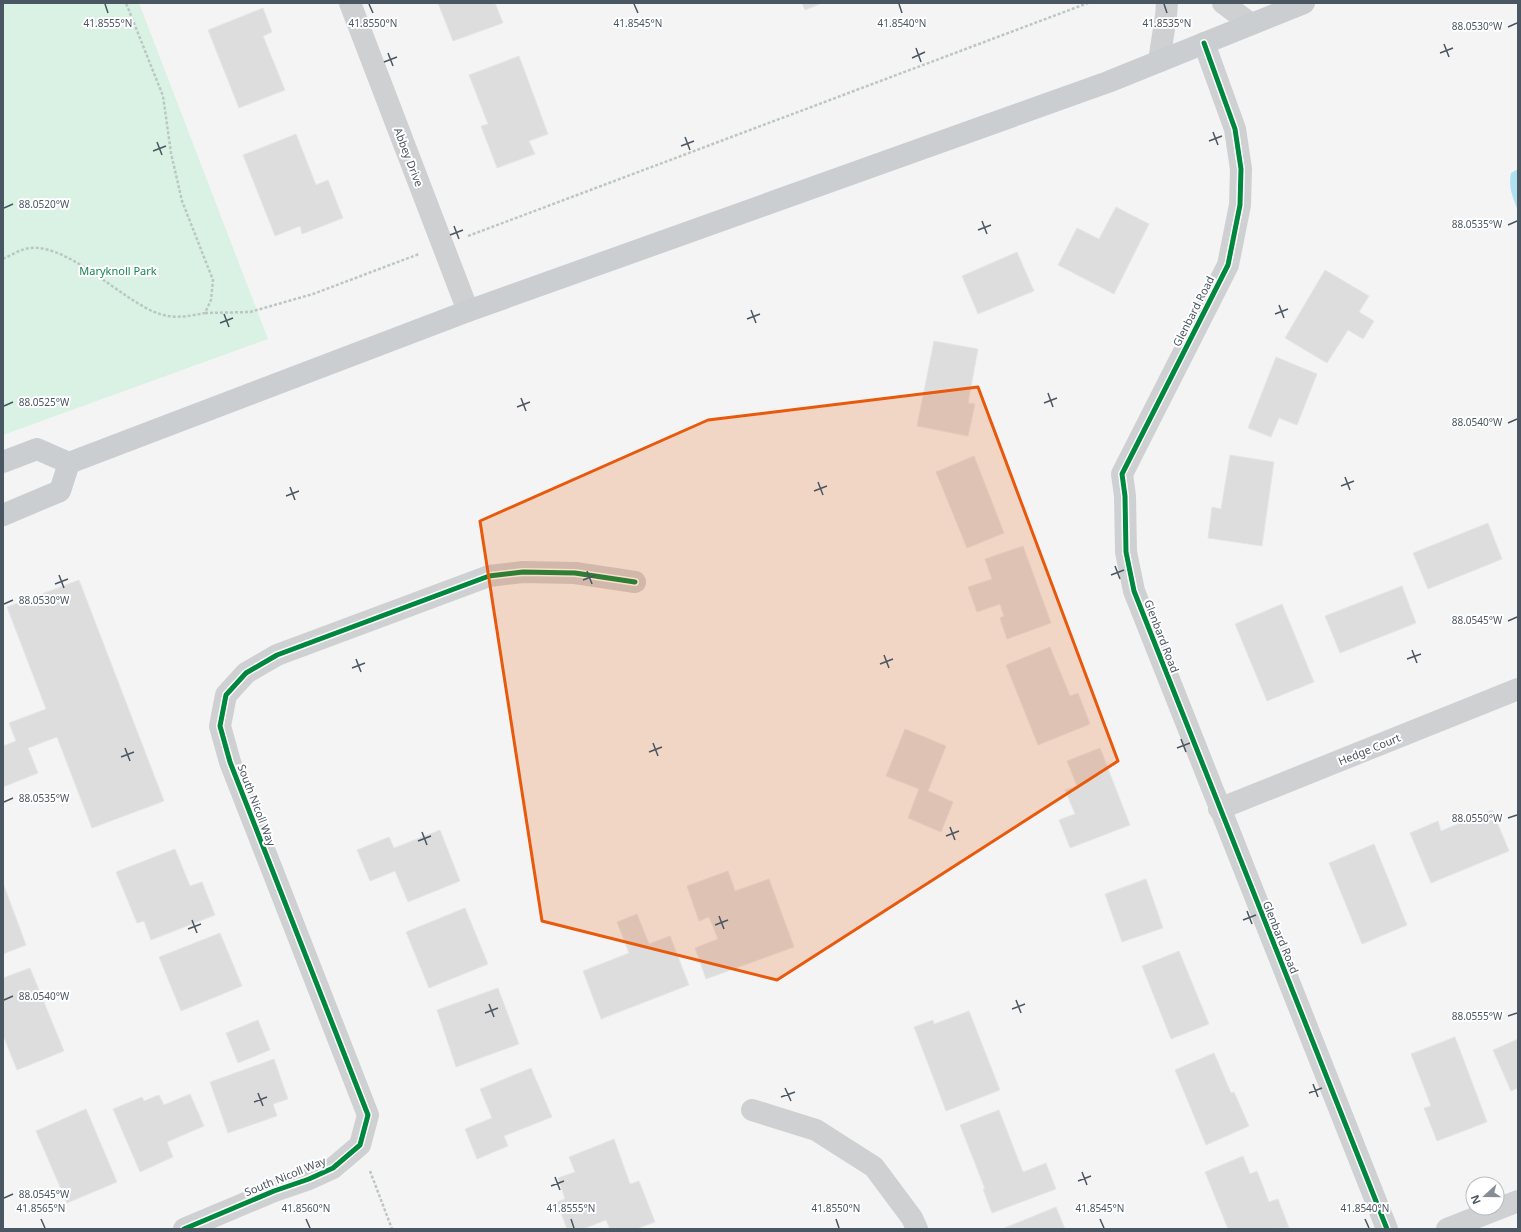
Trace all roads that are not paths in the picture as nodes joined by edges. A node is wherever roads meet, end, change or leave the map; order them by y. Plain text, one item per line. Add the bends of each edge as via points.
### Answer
1 (350, 3) edge
2 (1167, 3) edge
3 (1223, 3) edge
4 (1304, 3) edge
5 (1251, 24) junction
6 (1204, 43) junction
7 (1159, 61) junction
8 (468, 311) junction
9 (3, 462) edge
10 (69, 463) junction
11 (3, 515) edge
12 (635, 582) dead end
13 (1518, 689) edge
14 (1219, 809) junction
15 (752, 1110) dead end
16 (1518, 1201) edge
17 (184, 1229) edge
18 (917, 1229) edge
19 (1387, 1229) edge
20 (1447, 1229) edge

1 - 8 street, Abbey Drive
2 - 7 street
3 - 5 street
4 - 5 main road
5 - 6 main road
6 - 7 main road
6 - 14 street, Glenbard Road via 1235,129 1241,169 1240,205 1228,265 1122,474 1126,552 1134,591
7 - 8 main road via 1108,82
8 - 10 main road
9 - 10 main road via 37,449
10 - 11 main road via 60,491
12 - 17 street, South Nicoll Way via 575,574 523,572 489,576 277,655 246,673 226,695 220,726 230,762 368,1115 360,1145 333,1168
13 - 14 street, Hedge Court
14 - 19 street, Glenbard Road
15 - 18 street via 816,1130 874,1167 912,1218
16 - 20 street

